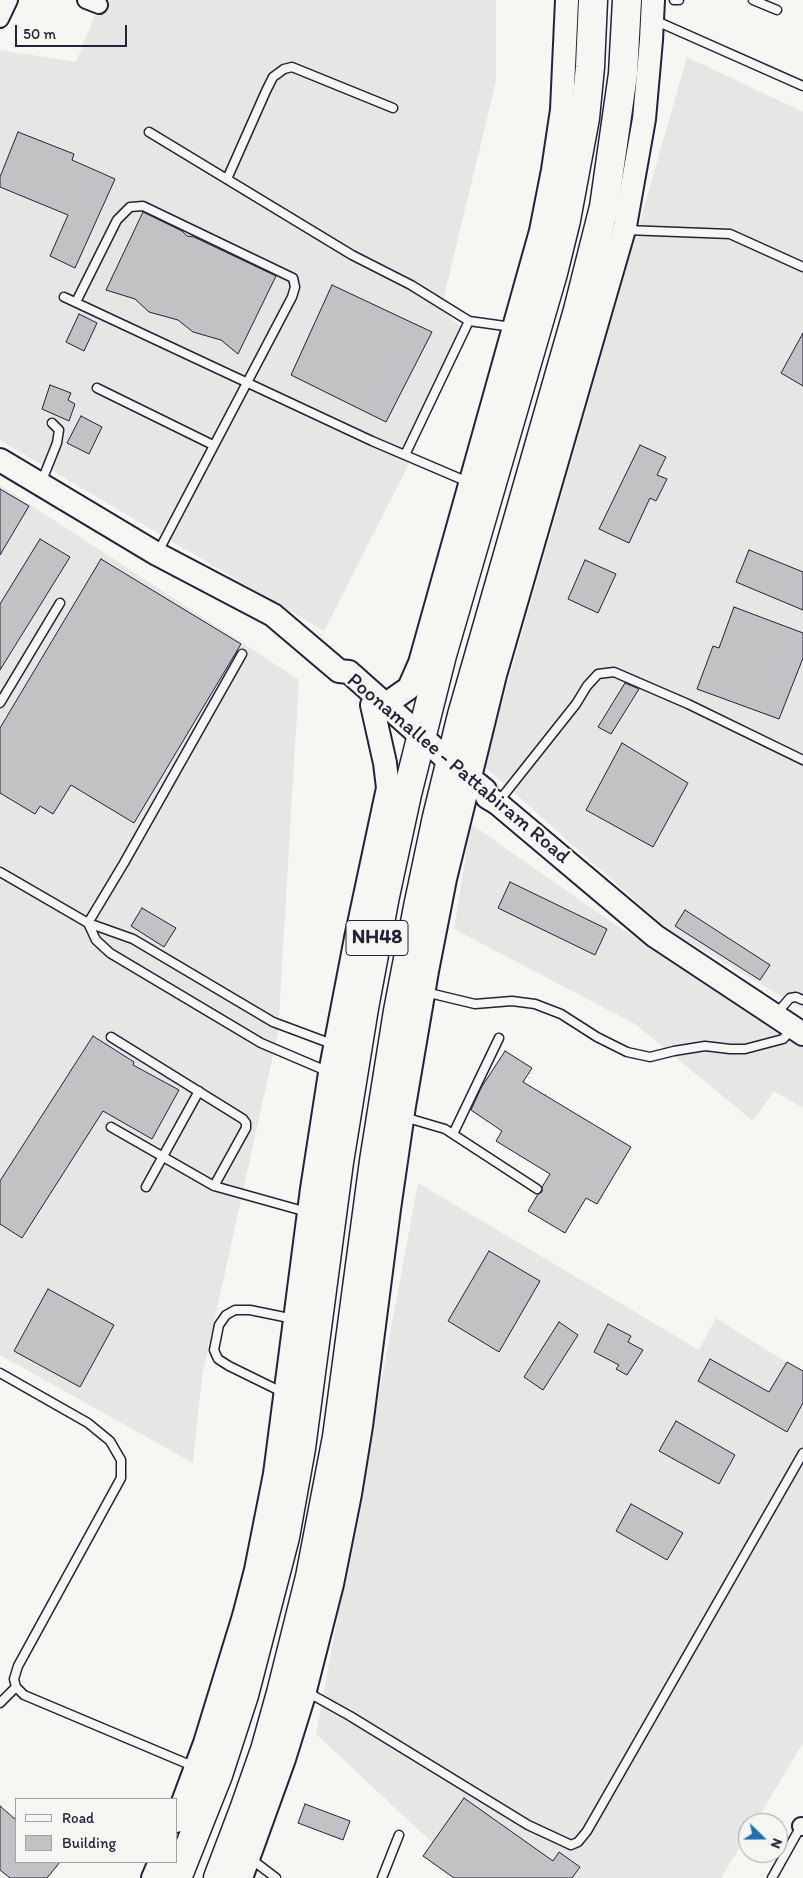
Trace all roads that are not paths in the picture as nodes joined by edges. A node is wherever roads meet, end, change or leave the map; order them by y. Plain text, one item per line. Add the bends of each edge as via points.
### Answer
1 (9, 0) edge
2 (567, 0) edge
3 (593, 0) edge
4 (627, 0) edge
5 (674, 0) edge
6 (679, 0) edge
7 (753, 0) edge
8 (652, 9) edge
9 (777, 10) dead end
10 (0, 19) edge
11 (803, 86) edge
12 (393, 108) dead end
13 (149, 132) dead end
14 (227, 179) junction
15 (624, 230) junction
16 (803, 267) edge
17 (64, 297) dead end
18 (76, 302) junction
19 (469, 321) junction
20 (515, 328) junction
21 (246, 381) junction
22 (97, 388) dead end
23 (52, 423) dead end
24 (213, 445) junction
25 (405, 455) junction
26 (0, 460) edge
27 (470, 483) junction
28 (40, 484) junction
29 (157, 554) junction
30 (60, 602) dead end
31 (242, 654) dead end
32 (436, 677) junction
33 (409, 688) junction
34 (0, 702) edge
35 (379, 704) junction
36 (420, 740) junction
37 (803, 760) edge
38 (459, 774) junction
39 (492, 800) junction
40 (0, 872) edge
41 (88, 922) junction
42 (424, 992) junction
43 (803, 1000) edge
44 (790, 1025) edge
45 (111, 1036) dead end
46 (499, 1038) dead end
47 (335, 1045) junction
48 (330, 1073) junction
49 (199, 1091) junction
50 (403, 1116) junction
51 (111, 1127) dead end
52 (453, 1134) junction
53 (162, 1157) junction
54 (146, 1186) dead end
55 (214, 1186) junction
56 (537, 1189) dead end
57 (309, 1213) junction
58 (296, 1319) junction
59 (0, 1373) edge
60 (286, 1395) junction
61 (803, 1453) edge
62 (16, 1688) junction
63 (304, 1691) junction
64 (0, 1703) edge
65 (196, 1767) junction
66 (178, 1816) edge
67 (802, 1825) edge
68 (399, 1835) dead end
69 (249, 1857) junction
70 (160, 1863) edge
71 (153, 1878) edge
72 (177, 1878) edge
73 (218, 1878) edge
74 (241, 1878) edge
75 (276, 1878) edge
76 (382, 1878) edge
77 (772, 1878) edge

1 - 10 street
2 - 20 street via 562,110 555,161 541,231
3 - 32 highway, NH48 via 585,118 566,220
4 - 38 highway, NH48 via 621,92 602,216 578,310 476,661
5 - 6 lane
7 - 9 lane
8 - 11 lane
8 - 15 street via 644,119
12 - 14 lane via 292,67 284,69 273,77
13 - 14 lane
14 - 19 lane
15 - 16 lane via 730,234
15 - 38 street via 500,657
17 - 18 lane
18 - 21 lane
18 - 21 lane via 117,220 130,207 143,206 293,278 292,297
19 - 20 lane
19 - 25 lane
20 - 27 street
21 - 24 lane
21 - 25 lane
22 - 24 lane
23 - 28 lane via 58,430 57,442
24 - 29 lane
25 - 27 lane
26 - 28 street, Poonamallee - Pattabiram Road
27 - 33 street via 420,663
28 - 29 street, Poonamallee - Pattabiram Road
29 - 35 street, Poonamallee - Pattabiram Road via 273,615 339,671 343,680
30 - 34 lane
31 - 41 lane
32 - 33 street
32 - 36 highway, NH48
33 - 35 street
35 - 36 street, Poonamallee - Pattabiram Road
35 - 47 street via 388,788
36 - 38 street, Poonamallee - Pattabiram Road
36 - 72 highway, NH48 via 385,896 351,1084 294,1494 244,1695 218,1775
37 - 39 lane via 614,672 598,674
38 - 39 street, Poonamallee - Pattabiram Road via 480,796
38 - 42 street via 445,879
38 - 73 highway, NH48 via 435,826 398,1011 372,1170 333,1460 310,1577 264,1750
39 - 44 street, Poonamallee - Pattabiram Road via 654,936
40 - 41 lane
41 - 47 lane via 133,939 274,1022
41 - 48 lane via 96,940 110,953 261,1043
42 - 44 lane via 475,1004 512,1001 535,1004 560,1014 627,1052 650,1057 705,1046 745,1049 783,1040
42 - 50 street
43 - 44 lane via 790,998
45 - 49 lane
46 - 52 lane
47 - 48 street
48 - 57 street
49 - 53 lane
49 - 55 lane via 246,1123
50 - 52 lane via 445,1128
50 - 63 street via 350,1494 332,1584
51 - 53 lane
52 - 56 lane
53 - 54 lane
53 - 55 lane
55 - 57 lane
57 - 58 street
58 - 60 street
58 - 60 lane via 235,1310 226,1315 219,1325 214,1350 218,1359 229,1366
59 - 62 lane via 88,1423 110,1441 121,1460 121,1478 18,1666 14,1679
60 - 65 street via 275,1474 256,1570 230,1664
61 - 63 lane via 578,1842 571,1845 528,1826
62 - 64 lane
62 - 65 lane via 46,1705
63 - 69 street
65 - 66 street
67 - 77 lane
68 - 76 lane
69 - 74 street
69 - 75 lane
70 - 71 street

